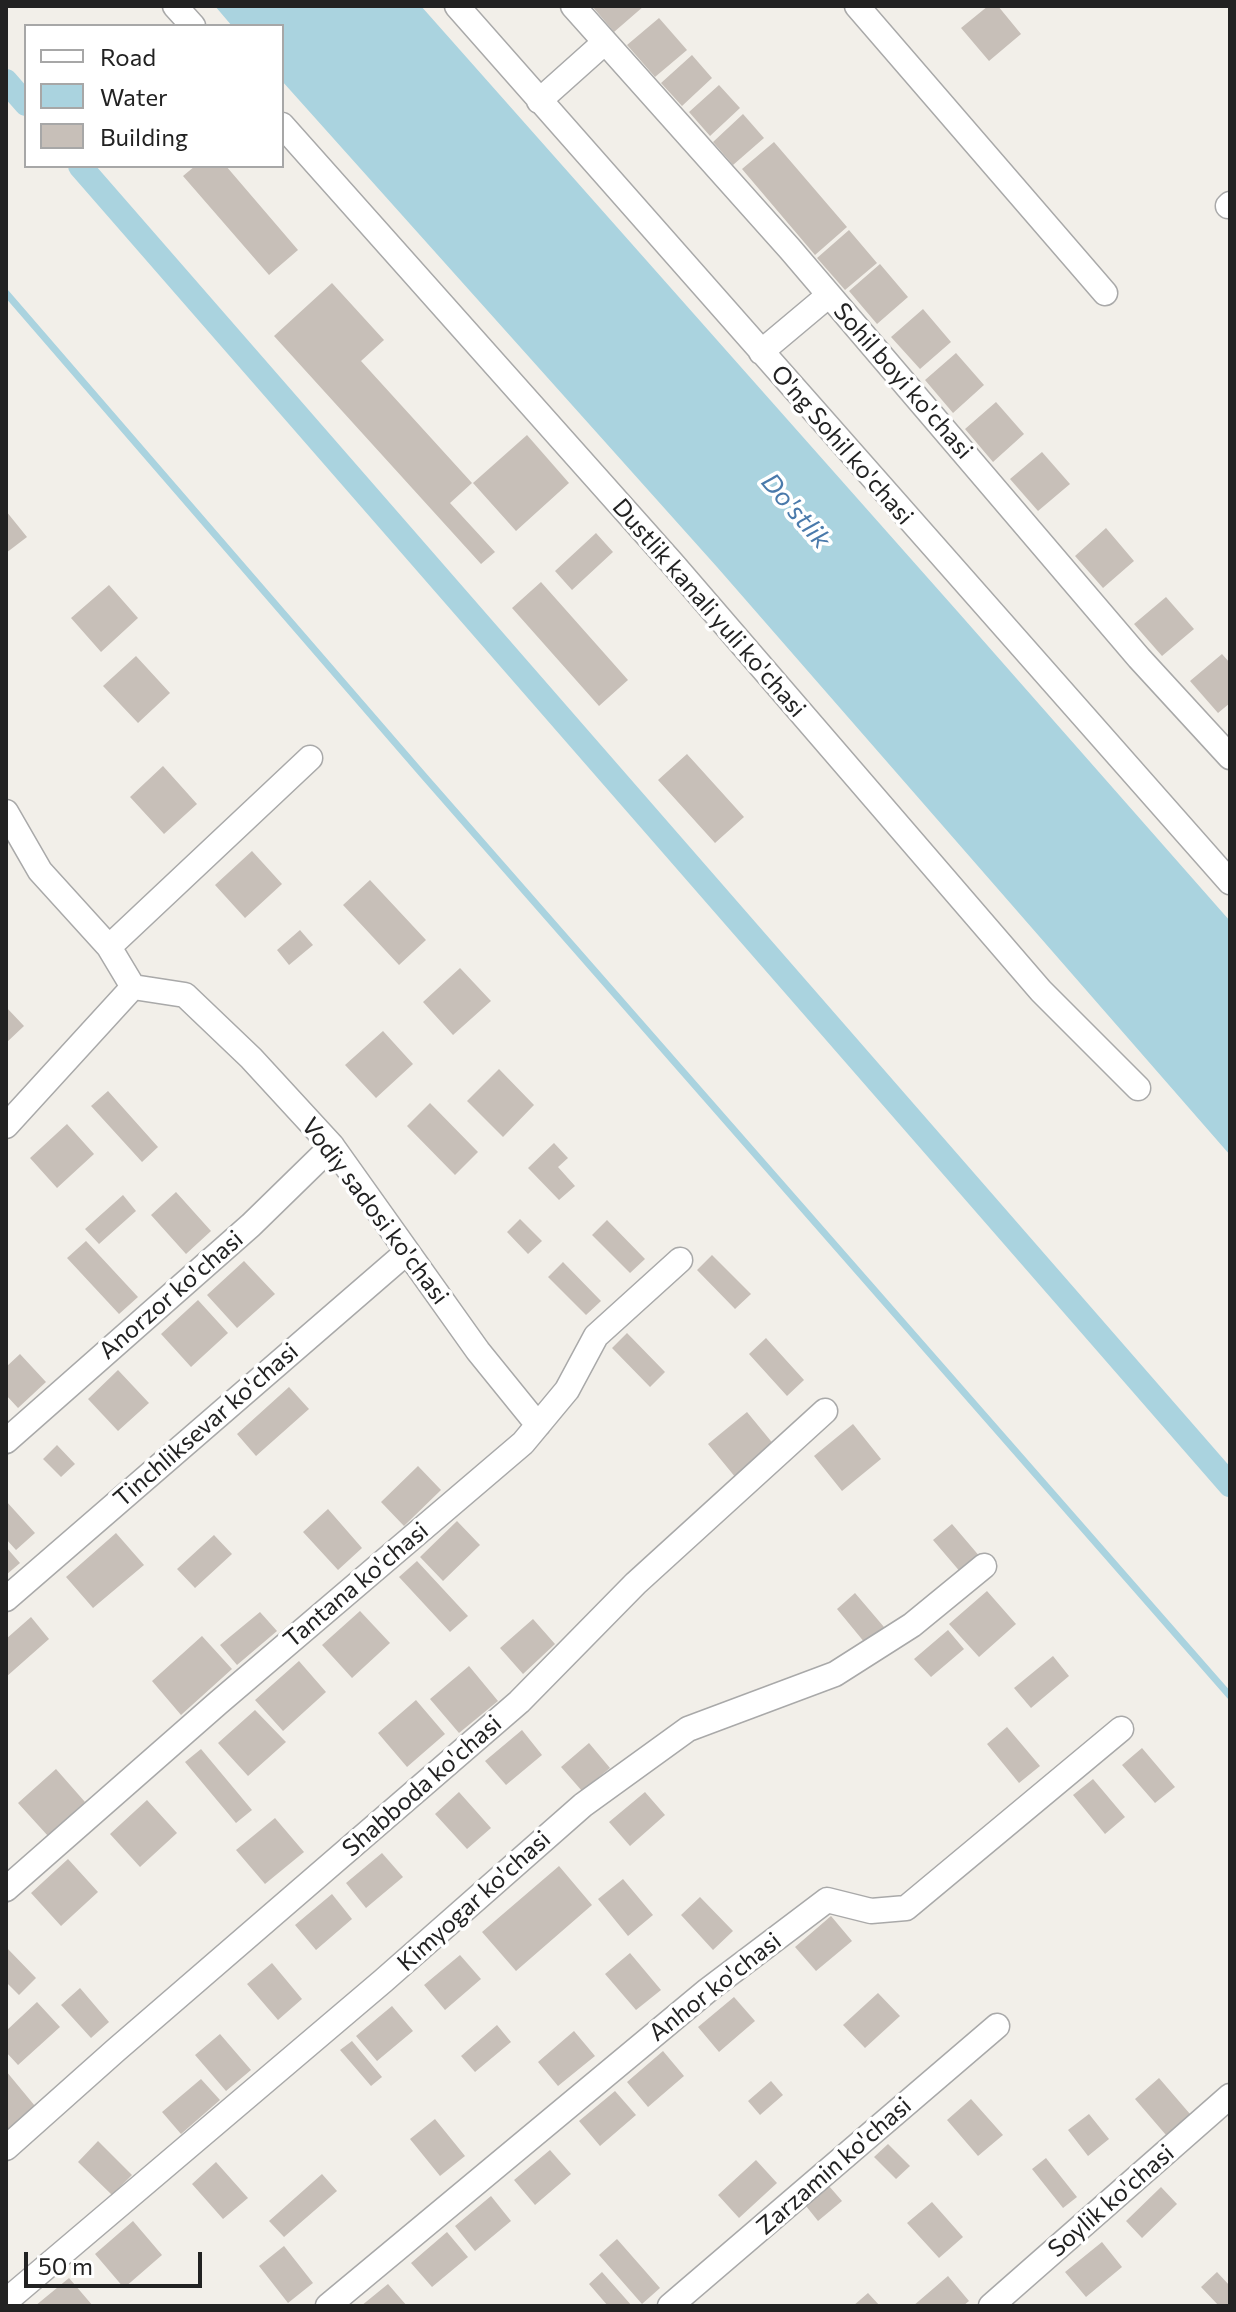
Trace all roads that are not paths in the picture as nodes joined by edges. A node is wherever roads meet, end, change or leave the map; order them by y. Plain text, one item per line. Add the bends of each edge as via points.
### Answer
1 (175, 6) edge
2 (457, 6) edge
3 (573, 6) edge
4 (857, 6) edge
5 (191, 24) edge
6 (605, 42) junction
7 (539, 101) junction
8 (284, 127) edge
9 (1105, 293) dead end
10 (829, 295) junction
11 (761, 352) junction
12 (1230, 757) edge
13 (310, 758) dead end
14 (6, 812) edge
15 (1230, 882) edge
16 (109, 947) junction
17 (133, 987) junction
18 (1138, 1088) dead end
19 (6, 1126) edge
20 (332, 1146) junction
21 (407, 1252) junction
22 (680, 1260) dead end
23 (825, 1411) dead end
24 (538, 1425) junction
25 (6, 1441) edge
26 (984, 1566) dead end
27 (6, 1599) edge
28 (1121, 1729) dead end
29 (6, 1889) edge
30 (997, 2026) dead end
31 (1230, 2096) edge
32 (6, 2148) edge
33 (6, 2301) edge
34 (328, 2306) edge
35 (670, 2306) edge
36 (991, 2306) edge

1 - 5 street
2 - 7 street, O'ng Sohil ko'chasi
3 - 6 street, Sohil boyi ko'chasi
4 - 9 street
6 - 7 street
6 - 10 street, Sohil boyi ko'chasi
7 - 11 street, O'ng Sohil ko'chasi
8 - 18 street, Dustlik kanali yuli ko'chasi via 672,563 1041,991
10 - 11 street
10 - 12 street, Sohil boyi ko'chasi
11 - 15 street, O'ng Sohil ko'chasi
13 - 16 street
14 - 16 street via 40,871
16 - 17 street
17 - 19 street
17 - 20 street, Vodiy sadosi ko'chasi via 185,995
20 - 21 street, Vodiy sadosi ko'chasi
20 - 25 street, Anorzor ko'chasi via 251,1225
21 - 24 street, Vodiy sadosi ko'chasi
21 - 27 street, Tinchliksevar ko'chasi
22 - 24 street, Tantana ko'chasi via 596,1336 567,1390
23 - 32 street, Shabboda ko'chasi via 636,1583 519,1702
24 - 29 street, Tantana ko'chasi
26 - 33 street, Kimyogar ko'chasi via 912,1625 835,1674 688,1729 583,1805
28 - 34 street, Anhor ko'chasi via 906,1908 871,1911 827,1900 708,1990
30 - 35 street, Zarzamin ko'chasi
31 - 36 street, Soylik ko'chasi

